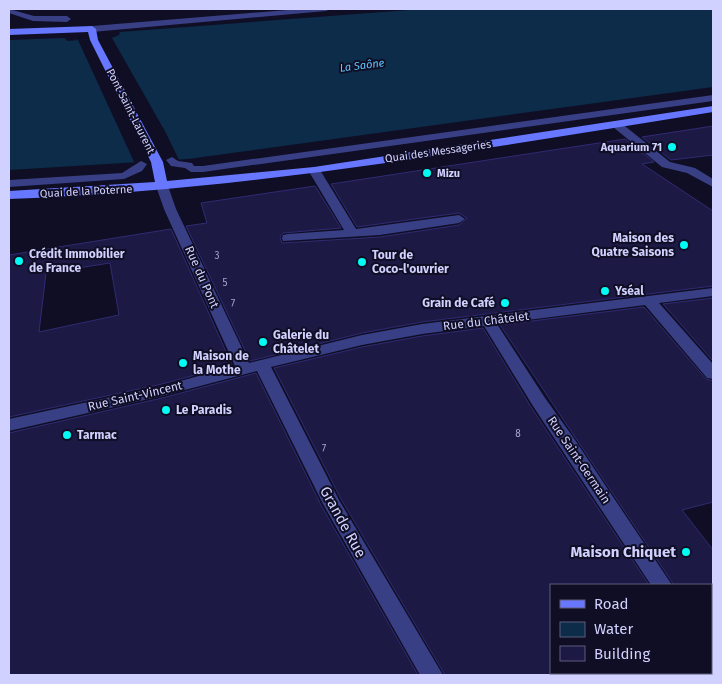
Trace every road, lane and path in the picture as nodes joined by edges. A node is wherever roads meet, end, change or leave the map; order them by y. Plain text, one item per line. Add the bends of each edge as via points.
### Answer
1 (326, 9) edge
2 (13, 14) edge
3 (66, 19) dead end
4 (9, 32) edge
5 (93, 34) junction
6 (713, 98) edge
7 (713, 109) edge
8 (616, 125) junction
9 (174, 162) dead end
10 (140, 166) dead end
11 (314, 170) junction
12 (9, 184) edge
13 (713, 184) edge
14 (162, 186) junction
15 (9, 195) edge
16 (459, 219) dead end
17 (352, 232) junction
18 (288, 238) dead end
19 (713, 292) edge
20 (648, 300) junction
21 (492, 328) junction
22 (253, 367) junction
23 (713, 374) edge
24 (9, 425) edge
25 (661, 584) edge
26 (432, 675) edge

1 - 5 street via 150,20
2 - 3 street
4 - 5 main road
5 - 14 main road, Pont Saint-Laurent via 157,162
6 - 9 street, Quai des Messageries via 203,169 191,169 188,165
7 - 8 main road, Quai des Messageries
8 - 11 main road, Quai des Messageries
8 - 13 street via 666,164 691,170
10 - 12 street, Quai de la Poterne via 124,176
11 - 14 main road, Quai des Messageries
11 - 17 street
14 - 15 main road, Quai de la Poterne
14 - 22 street, Rue du Pont via 170,209
16 - 17 street
17 - 18 street
19 - 20 street, Rue du Châtelet
20 - 21 street, Rue du Châtelet
20 - 23 street
21 - 22 street, Rue du Châtelet via 422,329
21 - 25 street, Rue Saint-Germain
22 - 24 street, Rue Saint-Vincent
22 - 26 street, Grande Rue

